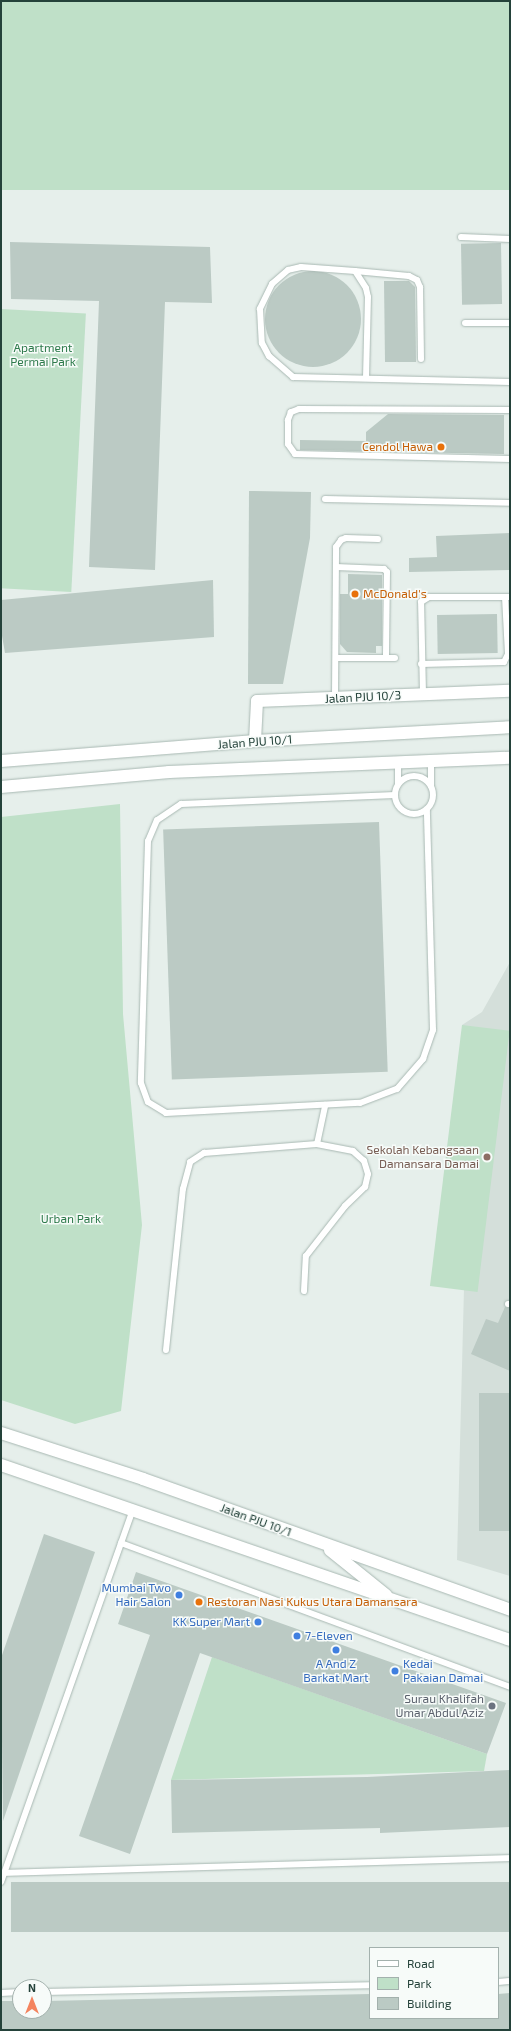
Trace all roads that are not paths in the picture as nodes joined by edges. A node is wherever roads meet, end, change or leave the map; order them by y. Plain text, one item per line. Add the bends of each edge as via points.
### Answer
1 (461, 237) dead end
2 (510, 239) edge
3 (355, 271) junction
4 (465, 323) dead end
5 (510, 323) edge
6 (420, 359) dead end
7 (366, 378) junction
8 (510, 382) edge
9 (510, 410) edge
10 (510, 459) edge
11 (325, 499) dead end
12 (510, 503) edge
13 (378, 539) dead end
14 (336, 567) junction
15 (508, 597) edge
16 (336, 658) junction
17 (386, 658) junction
18 (395, 658) dead end
19 (421, 664) junction
20 (510, 691) edge
21 (422, 694) junction
22 (335, 698) junction
23 (510, 728) edge
24 (255, 741) junction
25 (510, 758) edge
26 (1, 761) edge
27 (431, 762) junction
28 (398, 764) junction
29 (398, 784) junction
30 (431, 786) junction
31 (1, 787) edge
32 (395, 795) junction
33 (427, 809) junction
34 (325, 1105) junction
35 (317, 1144) junction
36 (304, 1291) dead end
37 (166, 1350) dead end
38 (1, 1433) edge
39 (1, 1465) edge
40 (133, 1509) junction
41 (121, 1544) junction
42 (324, 1544) junction
43 (393, 1600) junction
44 (510, 1610) edge
45 (510, 1640) edge
46 (510, 1687) edge
47 (510, 1858) edge
48 (4, 1873) junction
49 (1, 1882) edge
50 (499, 1982) edge
51 (510, 1982) edge
52 (369, 1984) edge
53 (12, 1992) edge
54 (52, 1992) edge
55 (1, 1993) edge

1 - 2 lane
3 - 6 lane via 410,276 416,280 420,287
3 - 7 lane via 366,288 368,297
3 - 7 lane via 324,266 288,270 272,284 265,296 260,309 260,326 262,343 269,356 293,377
4 - 5 lane
7 - 8 lane
9 - 10 lane via 300,409 291,412 288,420 289,448 299,455
11 - 12 lane
13 - 14 lane via 341,540 336,547
14 - 16 lane
14 - 17 lane via 384,569 387,572
15 - 19 lane via 508,654 504,662
15 - 19 lane via 425,599 420,607
16 - 17 lane
16 - 22 lane
17 - 18 lane
19 - 21 lane
20 - 21 street, Jalan PJU 10/3
21 - 22 street, Jalan PJU 10/3
22 - 24 street, Jalan PJU 10/3 via 257,701
23 - 24 street, Jalan PJU 10/1
24 - 26 street, Jalan PJU 10/1
25 - 27 street, Jalan PJU 10/1
27 - 28 street, Jalan PJU 10/1
27 - 30 lane
28 - 29 lane
28 - 31 street, Jalan PJU 10/1 via 169,772
29 - 30 lane via 415,776 422,777
29 - 32 lane
30 - 33 lane via 433,798
32 - 33 lane via 399,807 410,814
32 - 34 lane via 181,804 157,820 148,841 141,1083 148,1102 166,1113
33 - 34 lane via 433,1030 422,1060 397,1089 360,1103
34 - 35 lane
35 - 36 lane via 353,1151 364,1161 368,1174 365,1187 345,1206 306,1256
35 - 37 lane via 204,1153 190,1162 183,1189
38 - 42 street, Jalan PJU 10/1 via 143,1479
39 - 40 street
40 - 41 lane
40 - 43 street
41 - 46 lane
41 - 48 lane
42 - 43 street
42 - 44 street, Jalan PJU 10/1
43 - 45 street
47 - 48 lane
48 - 49 lane
50 - 51 lane
52 - 54 lane
53 - 55 lane

